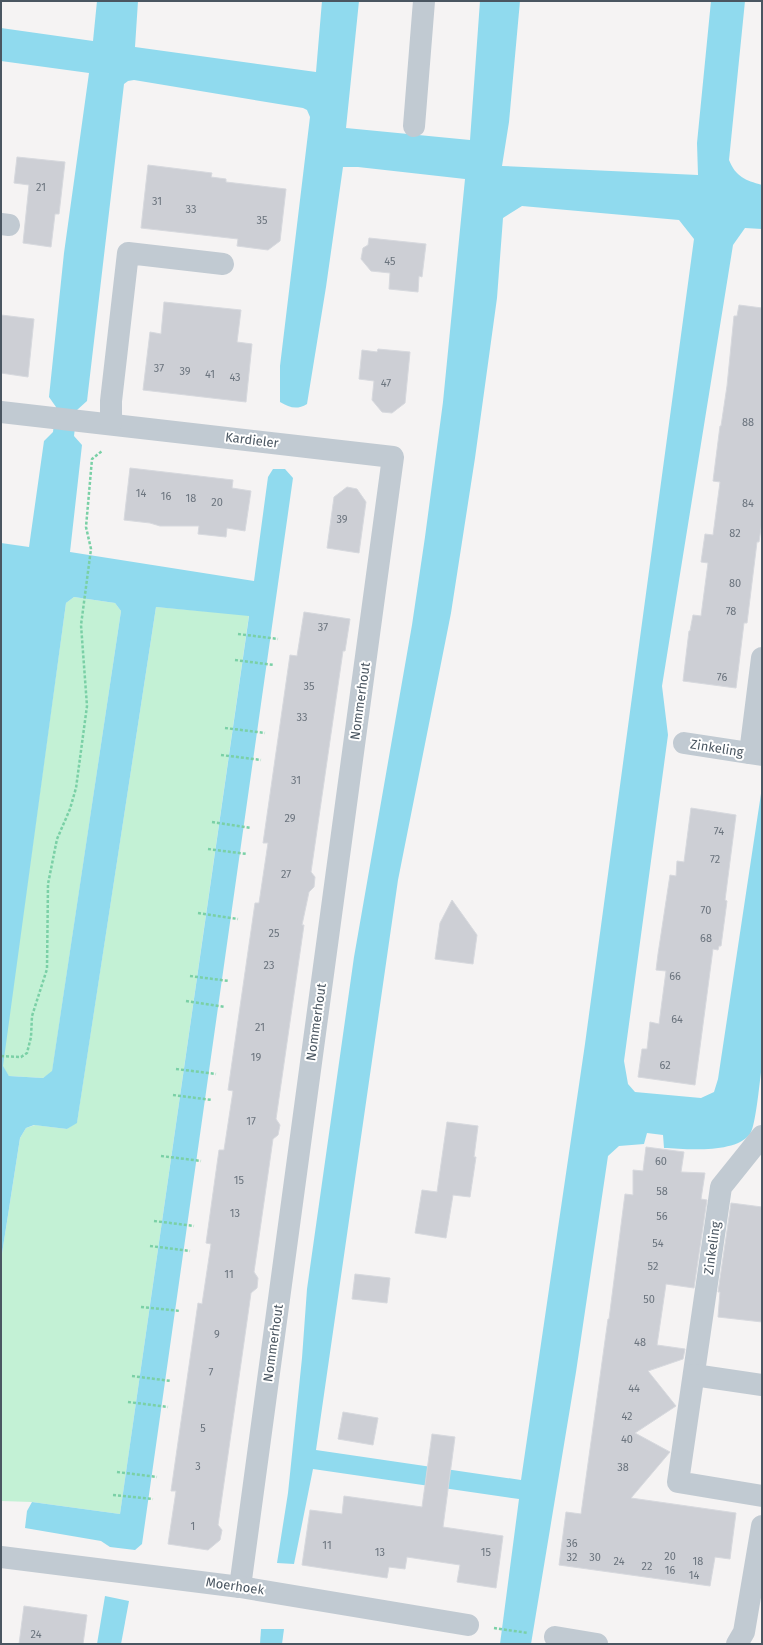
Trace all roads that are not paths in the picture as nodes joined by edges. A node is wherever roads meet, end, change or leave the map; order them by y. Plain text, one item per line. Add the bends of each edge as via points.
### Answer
1 (424, 1) edge
2 (414, 126) dead end
3 (223, 264) dead end
4 (1, 412) edge
5 (111, 424) junction
6 (393, 457) joint
7 (762, 658) edge
8 (684, 743) dead end
9 (756, 754) edge
10 (762, 1136) edge
11 (694, 1375) junction
12 (762, 1385) edge
13 (762, 1496) edge
14 (762, 1526) edge
15 (1, 1557) edge
16 (240, 1587) junction
17 (468, 1624) dead end
18 (545, 1635) road end
19 (597, 1644) edge
20 (737, 1644) edge

1 - 2 street
3 - 5 street via 128,253 111,401
4 - 5 street, Kardieler
5 - 6 street, Kardieler
6 - 16 street, Nommerhout
7 - 9 street, Zinkeling
8 - 9 street, Zinkeling
10 - 11 street, Zinkeling via 721,1187
11 - 12 street
11 - 13 street, Zinkeling via 678,1482
14 - 20 street via 744,1632
15 - 16 street, Moerhoek
16 - 17 street, Moerhoek
18 - 19 street

